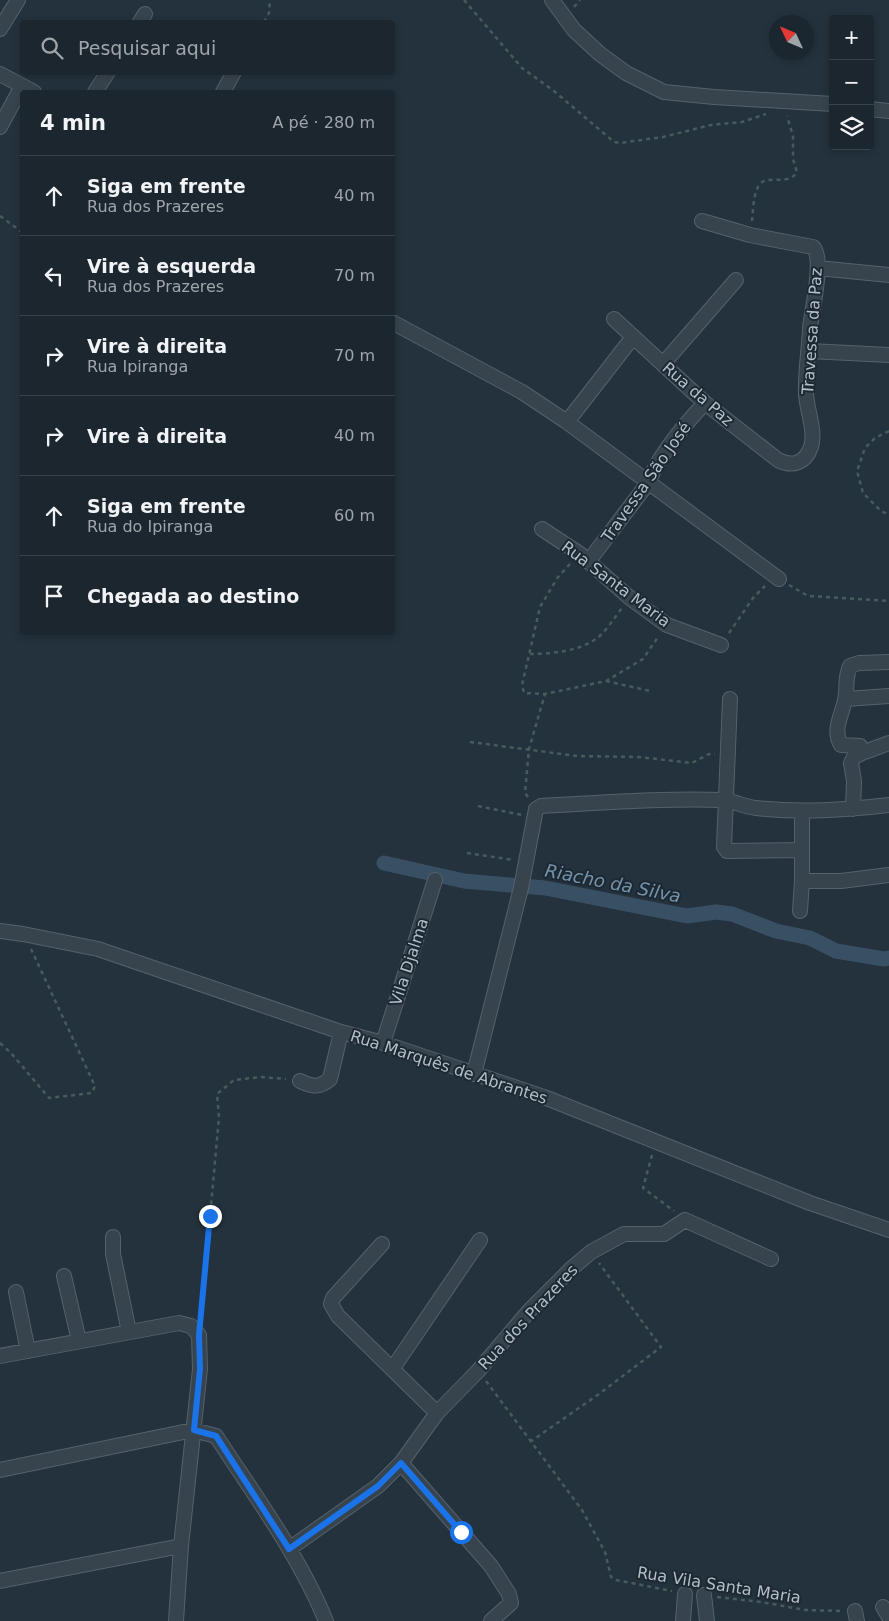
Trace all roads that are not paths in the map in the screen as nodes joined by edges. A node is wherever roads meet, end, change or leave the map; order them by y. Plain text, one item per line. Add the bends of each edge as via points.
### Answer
1 (18, 0) edge
2 (552, 0) edge
3 (0, 29) edge
4 (0, 74) edge
5 (106, 75) edge
6 (232, 75) edge
7 (28, 89) edge
8 (96, 90) edge
9 (223, 90) edge
10 (20, 100) edge
11 (829, 104) edge
12 (874, 109) edge
13 (889, 111) edge
14 (0, 127) edge
15 (702, 221) dead end
16 (818, 268) junction
17 (889, 275) edge
18 (736, 280) dead end
19 (614, 319) dead end
20 (395, 324) edge
21 (633, 337) junction
22 (809, 352) junction
23 (889, 355) edge
24 (663, 364) junction
25 (705, 403) junction
26 (567, 422) junction
27 (787, 465) joint
28 (648, 483) junction
29 (542, 529) dead end
30 (584, 558) junction
31 (779, 579) road end
32 (721, 645) road end
33 (889, 662) edge
34 (889, 696) edge
35 (730, 699) dead end
36 (846, 699) junction
37 (889, 744) edge
38 (862, 753) junction
39 (726, 800) junction
40 (889, 804) edge
41 (853, 809) junction
42 (802, 812) junction
43 (802, 850) junction
44 (889, 875) edge
45 (435, 880) dead end
46 (802, 881) junction
47 (800, 911) dead end
48 (0, 931) edge
49 (341, 1032) junction
50 (382, 1043) junction
51 (474, 1074) junction
52 (300, 1081) road end
53 (889, 1230) edge
54 (113, 1237) dead end
55 (480, 1240) dead end
56 (382, 1244) dead end
57 (771, 1259) dead end
58 (64, 1276) dead end
59 (16, 1292) dead end
60 (129, 1332) junction
61 (79, 1341) junction
62 (28, 1350) junction
63 (0, 1356) edge
64 (393, 1368) junction
65 (437, 1413) junction
66 (194, 1430) junction
67 (401, 1463) junction
68 (0, 1470) edge
69 (181, 1546) junction
70 (289, 1549) junction
71 (0, 1581) edge
72 (684, 1594) road end
73 (704, 1595) road end
74 (496, 1617) edge
75 (176, 1621) edge
76 (326, 1621) edge
77 (683, 1621) edge
78 (707, 1621) edge

1 - 3 street
2 - 11 street via 574,30 600,54 619,69 664,92
4 - 7 street
5 - 8 street
6 - 9 street
10 - 14 street
12 - 13 street
15 - 16 street, Travessa da Paz via 750,236 813,247 817,252
16 - 17 street
16 - 22 street, Travessa da Paz
18 - 24 street
19 - 21 street, Rua da Paz
20 - 26 street via 522,392
21 - 24 street, Rua da Paz
21 - 26 street
22 - 23 street
22 - 27 street, Travessa da Paz via 806,392 811,447 803,459
24 - 25 street, Rua da Paz
25 - 27 street, Rua da Paz
25 - 28 street, Travessa São José via 652,471
26 - 28 street
28 - 30 street, Travessa São José
28 - 31 street
29 - 30 street, Rua Santa Maria
30 - 32 street, Rua Santa Maria via 667,625
33 - 36 street via 859,662 850,666 846,677
34 - 36 street
35 - 39 street
36 - 38 street via 838,725 838,739 841,745 860,746
37 - 38 street
38 - 41 street via 851,763
39 - 42 street via 754,808
39 - 43 street via 724,847 727,851
39 - 51 street via 640,800 541,806 535,813 521,888
40 - 41 street
41 - 42 street
42 - 43 street
43 - 46 street
44 - 46 street via 841,881
45 - 50 street, Vila Djalma
46 - 47 street
48 - 49 street, Rua Marquês de Abrantes via 98,950
49 - 50 street, Rua Marquês de Abrantes
49 - 52 street via 330,1080 321,1086
50 - 51 street, Rua Marquês de Abrantes
51 - 53 street, Rua Marquês de Abrantes via 544,1097 810,1203
54 - 60 street via 113,1254
55 - 64 street
56 - 64 street via 331,1304 338,1316
57 - 65 street, Rua dos Prazeres via 685,1220 664,1234 624,1234 591,1252 572,1268
58 - 61 street
59 - 62 street
60 - 61 street
60 - 66 street via 179,1323 191,1326 199,1335 200,1369
61 - 62 street
62 - 63 street
64 - 65 street
65 - 67 street, Rua dos Prazeres
66 - 68 street
66 - 69 street
66 - 70 street via 216,1436
67 - 70 street, Rua dos Prazeres via 378,1486
67 - 74 street via 491,1566 509,1594 510,1603
69 - 71 street
69 - 75 street
70 - 76 street
72 - 77 street
73 - 78 street

